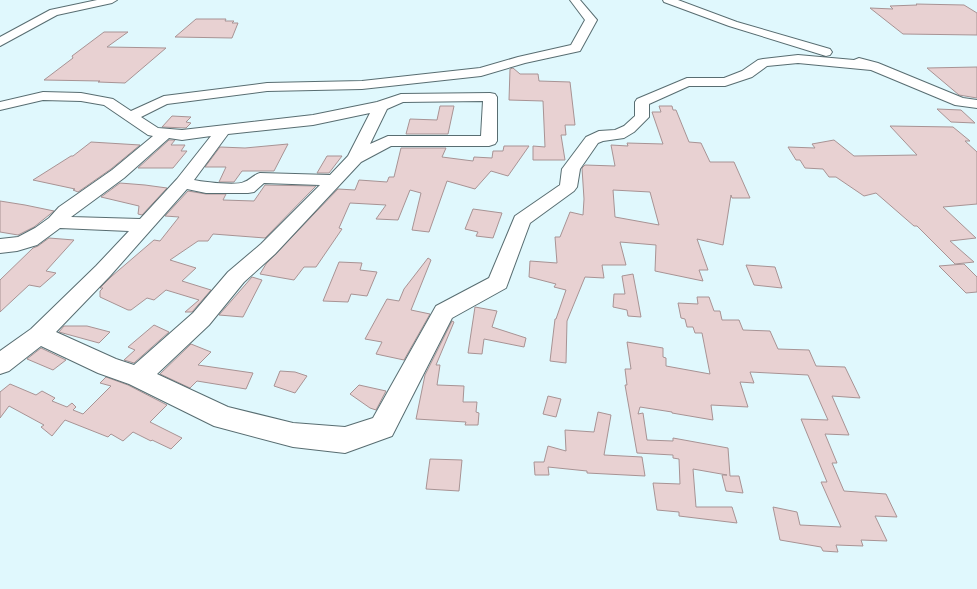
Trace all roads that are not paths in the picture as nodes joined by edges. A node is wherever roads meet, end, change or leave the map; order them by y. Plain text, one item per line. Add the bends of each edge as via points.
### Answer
1 (112, 0) edge
2 (575, 0) edge
3 (668, 0) edge
4 (0, 42) edge
5 (872, 66) junction
6 (480, 72) junction
7 (0, 92) edge
8 (43, 96) junction
9 (401, 98) junction
10 (977, 104) edge
11 (0, 106) edge
12 (381, 106) junction
13 (130, 117) junction
14 (223, 131) junction
15 (166, 133) junction
16 (354, 158) junction
17 (335, 180) junction
18 (183, 183) junction
19 (56, 222) junction
20 (144, 225) junction
21 (0, 246) edge
22 (39, 336) junction
23 (0, 364) edge
24 (138, 377) junction

1 - 4 street via 54,12
2 - 6 street via 591,20 576,48
3 - 5 street via 733,24
5 - 10 street via 960,102
5 - 24 street via 798,59 763,63 747,74 725,82 687,82 642,102 642,117 618,135 599,136 592,140 571,169 568,187 522,220 498,283 444,312 382,427 345,440 294,435 224,418
6 - 9 street
6 - 13 street via 407,82 267,87 164,100
7 - 8 street
8 - 11 street
8 - 13 street via 81,97 108,102
9 - 12 street
9 - 16 street via 490,97 489,141 388,141
12 - 14 street via 314,120
12 - 16 street
13 - 15 street via 154,132
14 - 15 street via 182,135
14 - 18 street
15 - 19 street via 118,174 66,211
16 - 17 street
17 - 18 street via 260,178 248,188 206,188
17 - 24 street via 268,249 236,277 201,320
18 - 20 street
19 - 20 street
19 - 21 street via 36,238 18,245
20 - 22 street
22 - 23 street
22 - 24 street

